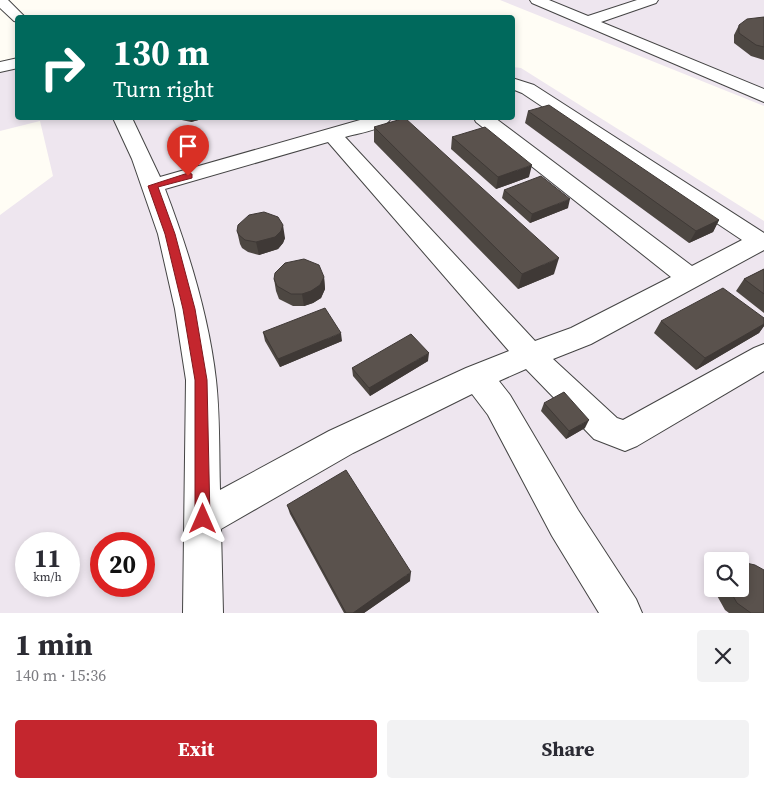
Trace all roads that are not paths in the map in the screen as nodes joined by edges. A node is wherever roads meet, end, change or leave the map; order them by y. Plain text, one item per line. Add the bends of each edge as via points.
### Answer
1 (0, 0) edge
2 (537, 0) edge
3 (651, 0) edge
4 (17, 15) edge
5 (588, 21) junction
6 (15, 64) edge
7 (0, 67) edge
8 (515, 84) edge
9 (764, 96) edge
10 (124, 120) edge
11 (377, 120) edge
12 (485, 120) edge
13 (332, 135) junction
14 (153, 186) junction
15 (690, 278) junction
16 (530, 355) junction
17 (764, 356) edge
18 (478, 377) junction
19 (203, 519) junction
20 (203, 613) edge
21 (622, 613) edge

1 - 4 lane
2 - 5 lane
3 - 5 lane
5 - 9 lane
6 - 7 lane
8 - 15 lane via 528,89 754,238 755,244
10 - 14 lane
11 - 13 lane
12 - 15 lane
13 - 14 lane
13 - 16 lane
14 - 19 lane via 170,234 189,309 201,380
15 - 16 lane via 581,336
16 - 17 lane via 606,430 625,436
16 - 18 lane
18 - 19 lane via 341,442
18 - 21 lane via 499,405 565,523
19 - 20 lane

